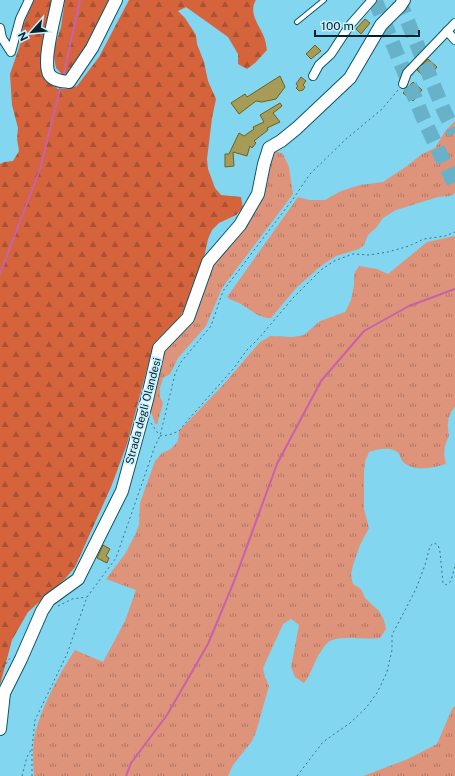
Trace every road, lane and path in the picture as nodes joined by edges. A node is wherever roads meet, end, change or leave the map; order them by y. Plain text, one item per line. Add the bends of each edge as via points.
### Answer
1 (29, 0) edge
2 (58, 0) edge
3 (116, 0) edge
4 (324, 0) edge
5 (372, 0) edge
6 (404, 0) edge
7 (297, 22) dead end
8 (455, 23) edge
9 (0, 28) edge
10 (447, 31) junction
11 (455, 40) edge
12 (312, 76) dead end
13 (403, 84) joint
14 (455, 232) edge
15 (160, 436) junction
16 (455, 566) edge
17 (87, 597) junction
18 (58, 606) dead end
19 (0, 729) edge
20 (32, 748) junction
21 (22, 776) edge
22 (32, 776) edge
23 (297, 776) edge

1 - 9 street via 20,19 11,52 2,38
2 - 3 main road via 46,58 50,74 57,81 69,82 92,48
4 - 7 lane
5 - 12 street
6 - 19 main road, Strada degli Olandesi via 381,25 350,78 297,128 269,148 258,194 240,224 208,262 188,318 159,348 122,491 78,579 50,600 42,611 22,659 4,693
8 - 10 street
10 - 11 street
10 - 13 street via 407,73
13 - 15 path via 382,109 310,174 223,291 211,326 181,362 175,374
14 - 15 path via 424,239 388,252 353,254 334,261 321,270 293,298 180,431
15 - 17 path via 116,558
16 - 23 path via 451,581 446,585 443,583 438,545 434,543 430,546 416,589 392,635 392,650 387,672 378,693 350,723 323,742
17 - 18 path via 72,599
17 - 20 path via 67,654 35,720
20 - 21 path
20 - 22 path

